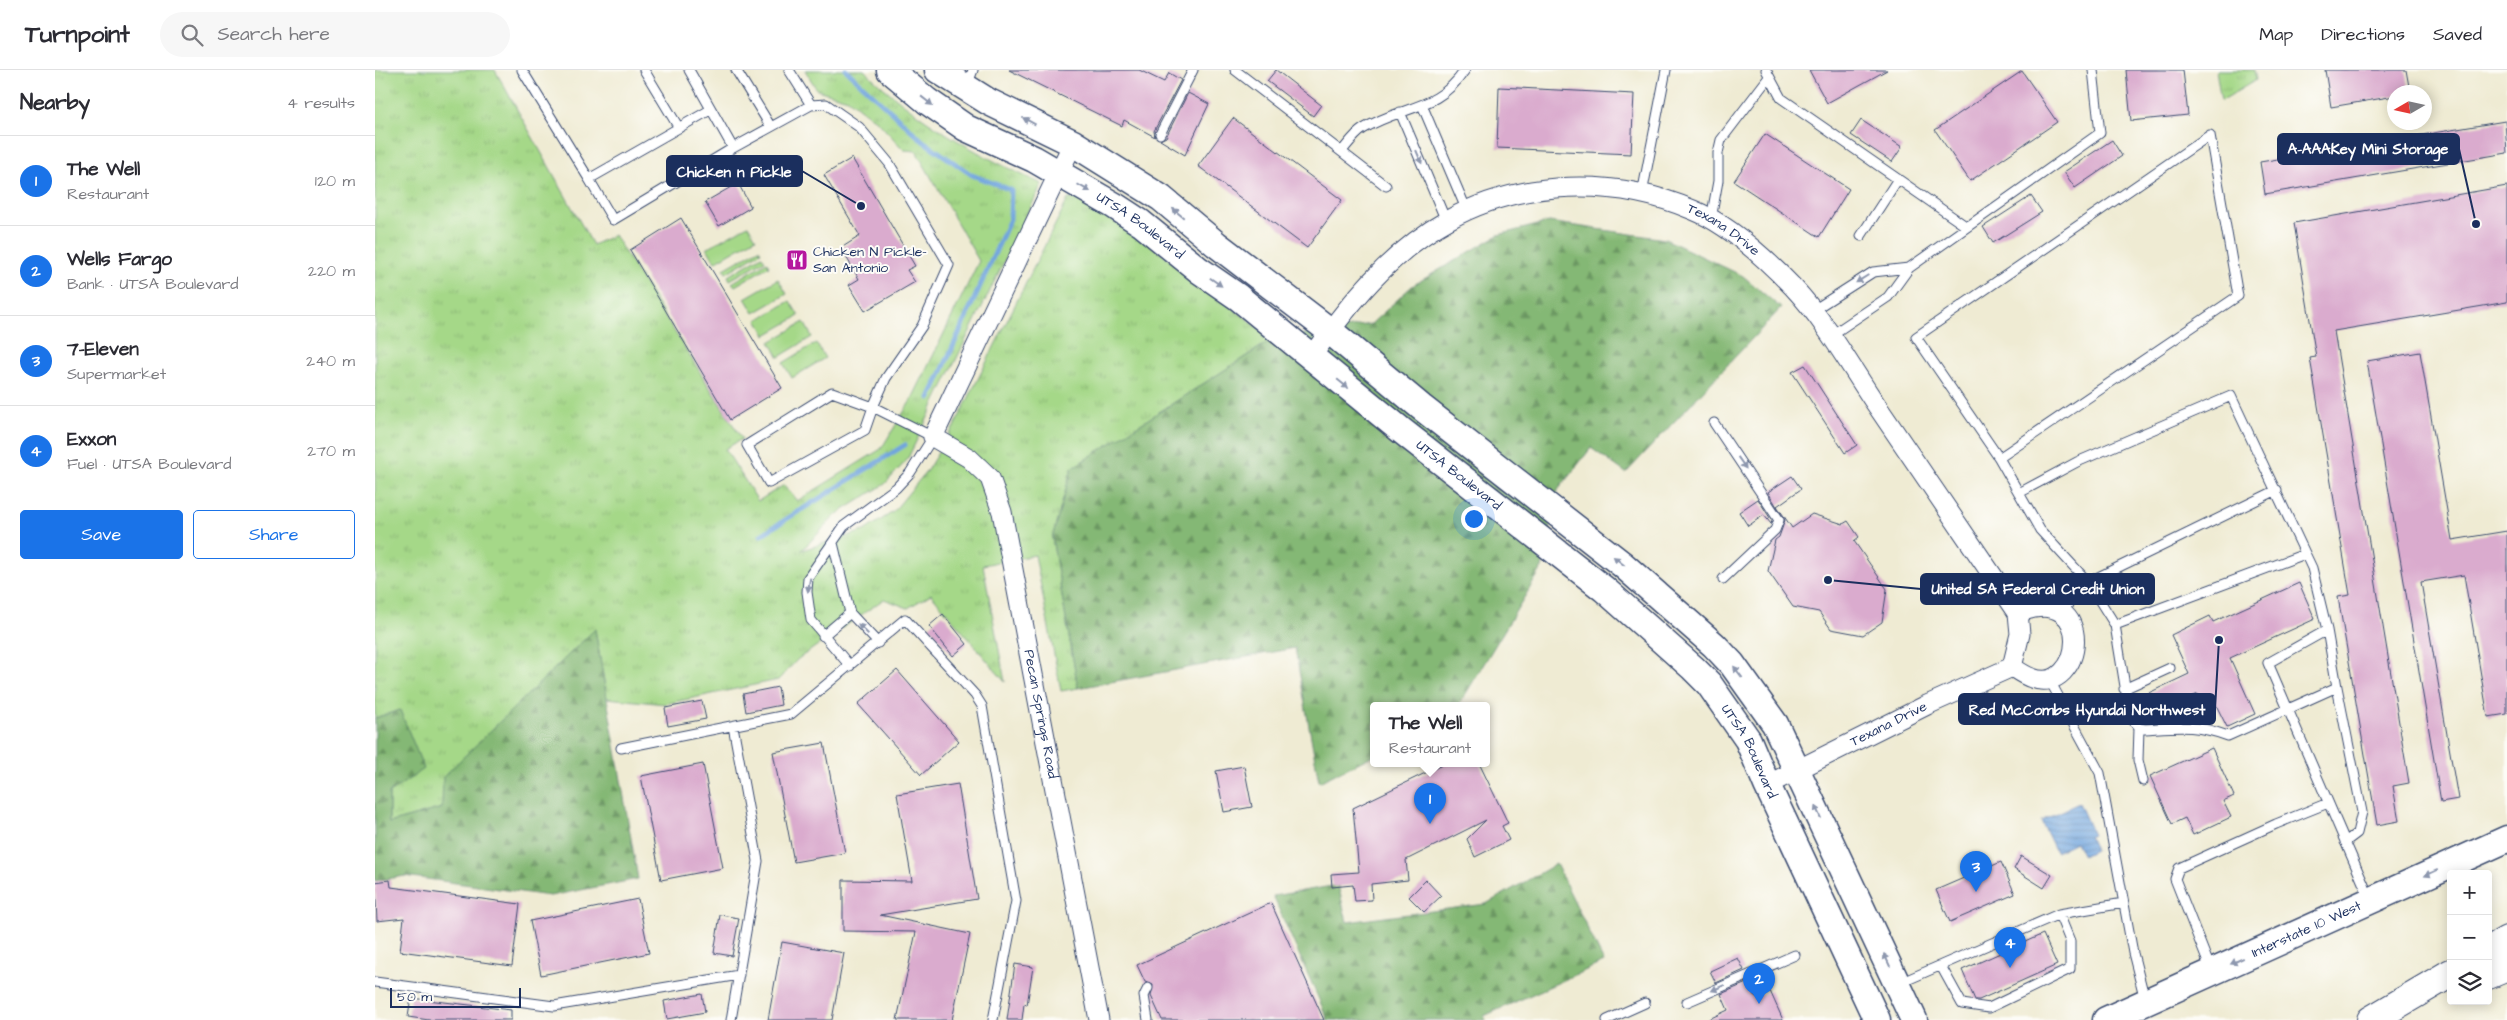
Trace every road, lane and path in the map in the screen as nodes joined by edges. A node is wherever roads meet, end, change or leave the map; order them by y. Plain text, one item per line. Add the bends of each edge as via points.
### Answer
1 (522, 70) edge
2 (644, 70) edge
3 (689, 70) edge
4 (737, 70) edge
5 (789, 70) edge
6 (890, 70) edge
7 (938, 70) edge
8 (1193, 70) edge
9 (1235, 70) edge
10 (1465, 70) edge
11 (1666, 70) edge
12 (2093, 70) edge
13 (1768, 73) edge
14 (969, 80) edge
15 (811, 105) junction
16 (1422, 105) junction
17 (710, 110) junction
18 (1400, 112) junction
19 (771, 127) junction
20 (679, 128) junction
21 (1160, 134) dead end
22 (1073, 143) junction
23 (733, 148) junction
24 (1341, 151) junction
25 (1060, 174) junction
26 (589, 179) junction
27 (1898, 179) junction
28 (1385, 186) dead end
29 (1642, 194) junction
30 (1467, 211) junction
31 (1711, 219) junction
32 (1446, 221) junction
33 (1967, 227) junction
34 (1861, 236) dead end
35 (1909, 268) junction
36 (1812, 310) junction
37 (1330, 331) junction
38 (1830, 336) junction
39 (1311, 358) junction
40 (873, 406) junction
41 (1714, 423) dead end
42 (933, 437) junction
43 (1999, 458) junction
44 (2277, 490) junction
45 (2019, 493) junction
46 (1579, 529) junction
47 (833, 543) junction
48 (1559, 553) junction
49 (2305, 554) junction
50 (1723, 579) dead end
51 (2088, 582) junction
52 (2061, 612) junction
53 (850, 613) junction
54 (2019, 613) junction
55 (2115, 625) junction
56 (2327, 630) junction
57 (823, 636) junction
58 (877, 643) junction
59 (850, 666) junction
60 (2012, 667) junction
61 (2170, 668) dead end
62 (2049, 679) junction
63 (2337, 687) junction
64 (2124, 690) junction
65 (2288, 708) junction
66 (733, 726) junction
67 (2139, 728) junction
68 (621, 748) dead end
69 (1796, 770) junction
70 (2143, 780) dead end
71 (1767, 785) junction
72 (2328, 803) junction
73 (2507, 839) edge
74 (2345, 842) junction
75 (2370, 900) junction
76 (2124, 903) junction
77 (2059, 914) junction
78 (2507, 940) edge
79 (2492, 949) edge
80 (1795, 954) dead end
81 (1941, 966) junction
82 (2507, 967) edge
83 (2212, 972) junction
84 (2492, 973) edge
85 (739, 975) junction
86 (2447, 975) edge
87 (375, 982) edge
88 (1898, 984) junction
89 (1148, 988) dead end
90 (2447, 993) edge
91 (1687, 1002) dead end
92 (1645, 1003) dead end
93 (2145, 1003) junction
94 (731, 1020) edge
95 (993, 1020) edge
96 (1099, 1020) edge
97 (1148, 1020) edge
98 (1607, 1020) edge
99 (1877, 1020) edge
100 (1914, 1020) edge
101 (2107, 1020) edge
102 (2371, 1020) edge
103 (2383, 1020) edge

1 - 26 lane
2 - 20 lane
3 - 17 lane
4 - 19 lane
5 - 15 lane
6 -> 25 main road, UTSA Boulevard via 966,128
7 - 14 main road
8 - 21 lane
9 - 24 lane
10 - 16 lane via 1449,90
11 - 29 lane
12 - 33 lane via 2100,133
13 - 27 lane via 1781,98
13 - 31 lane via 1721,140
22 -> 14 main road
15 - 19 lane
15 - 40 lane via 826,104 859,127 889,163 949,265 922,326 886,378
16 - 18 lane
16 - 30 lane
17 - 20 lane
17 - 23 lane
18 - 24 lane via 1361,130
18 -> 32 lane
19 - 23 lane
20 - 26 lane
22 - 25 street
37 -> 22 main road via 1161,198
23 - 26 lane via 613,220
24 - 28 lane
25 -> 39 main road, UTSA Boulevard via 1141,223
25 - 42 street
27 - 33 lane
27 - 34 lane
29 - 30 street, Texana Drive via 1562,186 1519,192
29 - 31 street, Texana Drive
30 - 32 street, Texana Drive
31 - 36 street, Texana Drive via 1793,287
32 - 37 street, Texana Drive via 1389,263 1357,296
33 - 35 lane
35 -> 36 lane via 1873,272
35 - 38 lane via 1888,297
36 - 38 street, Texana Drive
37 - 39 street, Texana Drive
37 - 46 main road via 1421,407
38 - 54 street, Texana Drive
39 -> 48 main road, UTSA Boulevard
40 - 40 lane via 865,430 769,483 747,444 832,392
40 - 42 lane
41 -> 50 lane via 1779,520 1775,530
42 - 47 lane via 910,473 896,488 844,526
42 - 96 street, Pecan Springs Road via 969,458 990,478 1002,512
43 - 43 lane via 1916,337 2210,135 2238,296
43 - 45 lane
44 - 45 lane via 2231,396 2077,462
44 - 49 lane
44 - 51 lane
45 - 51 lane via 2040,530
46 - 48 street
69 -> 46 main road via 1775,724 1732,664
47 - 53 lane
47 -> 57 lane via 809,578 807,592 811,620
48 - 71 main road, UTSA Boulevard via 1604,588 1709,684 1748,740
49 - 55 lane
49 - 56 lane via 2318,585
51 - 52 lane
51 - 55 lane
52 - 54 street via 2045,606
52 - 62 street via 2071,621 2076,637 2074,653 2064,672
53 - 57 lane
58 -> 53 lane
54 - 60 street via 2020,634
55 - 64 lane
56 - 63 lane
56 - 65 lane via 2268,663
57 - 59 lane
58 - 59 lane
58 - 95 lane via 905,620 982,706 1016,901
59 - 66 lane via 791,714
60 - 62 street via 2033,679
60 - 69 street, Texana Drive
61 - 64 lane
62 - 76 lane via 2100,774
63 - 65 lane
63 - 74 lane via 2362,812 2357,833
64 - 67 lane via 2130,717
65 - 67 lane via 2228,736 2207,728
65 - 72 lane
66 - 68 lane
66 - 85 lane via 758,861
67 - 70 lane via 2138,760
69 - 71 street, Texana Drive
88 -> 69 main road
71 - 99 main road, UTSA Boulevard
72 - 74 lane
72 - 83 lane via 2179,868 2175,879
73 -> 75 main road, Interstate 10 West
74 - 75 lane
75 -> 83 main road, Interstate 10 West
76 - 77 lane
76 - 93 lane
77 - 81 lane
77 - 81 lane via 2070,941 2070,969 1989,1008 1962,1004
78 - 79 highway
80 -> 91 lane
81 - 88 lane
82 - 84 highway
83 - 93 main road, Interstate 10 West
85 - 87 lane via 554,1006
85 - 94 lane
86 - 102 highway
88 - 100 main road
89 - 97 lane via 1144,996
90 - 103 highway
92 - 98 lane
93 - 101 main road, Interstate 10 West

